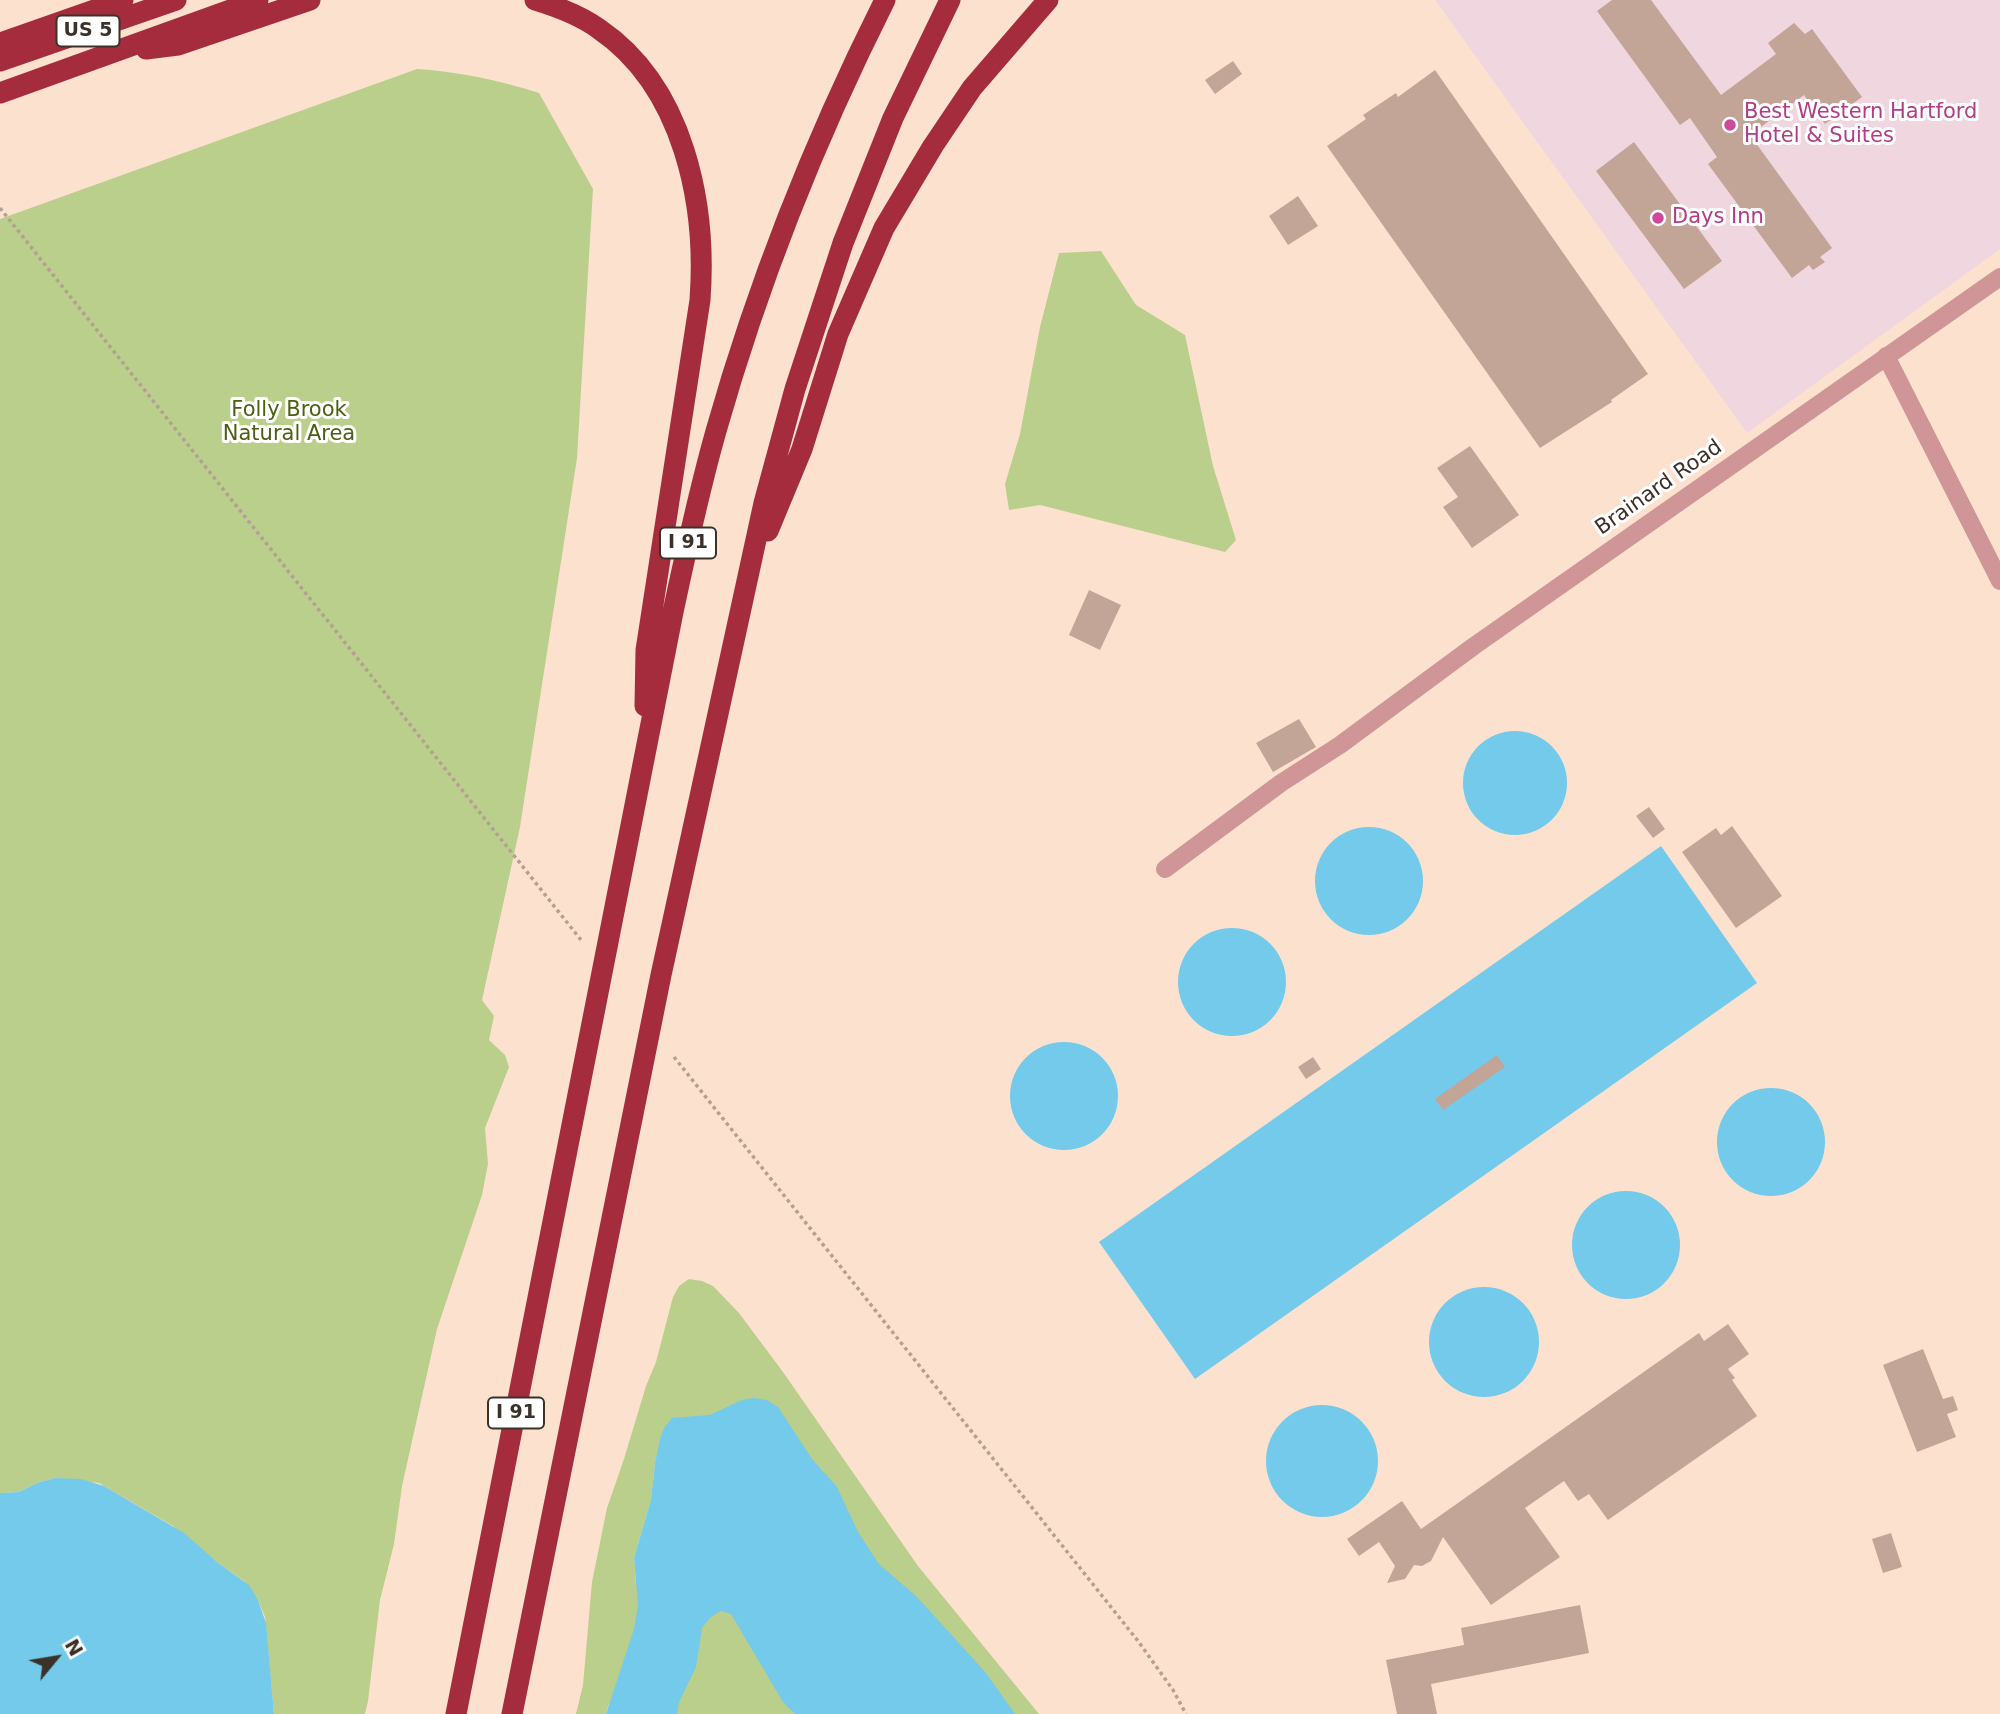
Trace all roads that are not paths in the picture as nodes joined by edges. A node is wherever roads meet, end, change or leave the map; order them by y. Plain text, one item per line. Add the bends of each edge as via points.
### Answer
1 (123, 0) edge
2 (176, 0) edge
3 (258, 0) edge
4 (310, 0) edge
5 (536, 0) edge
6 (885, 0) edge
7 (950, 0) edge
8 (1048, 0) edge
9 (0, 43) edge
10 (113, 52) junction
11 (0, 61) edge
12 (0, 93) edge
13 (2000, 276) edge
14 (1885, 356) junction
15 (2000, 581) edge
16 (746, 584) junction
17 (644, 761) junction
18 (1165, 869) dead end
19 (456, 1714) edge
20 (512, 1714) edge

1 - 9 highway
2 - 11 highway, US 5
3 - 10 highway, US 5
4 - 10 highway via 178,45
5 - 17 highway via 601,30 643,71 681,145 699,216 700,300 646,650
6 - 17 highway, I 91 via 797,198 730,382 694,517
7 - 16 highway, I 91 via 880,149 835,265 780,441
8 - 16 highway via 972,88 879,236 838,334 802,449
10 - 12 highway, US 5
13 - 14 street, Brainard Road
14 - 15 street
14 - 18 street, Brainard Road
16 - 20 highway, I 91 via 658,988
17 - 19 highway, I 91

